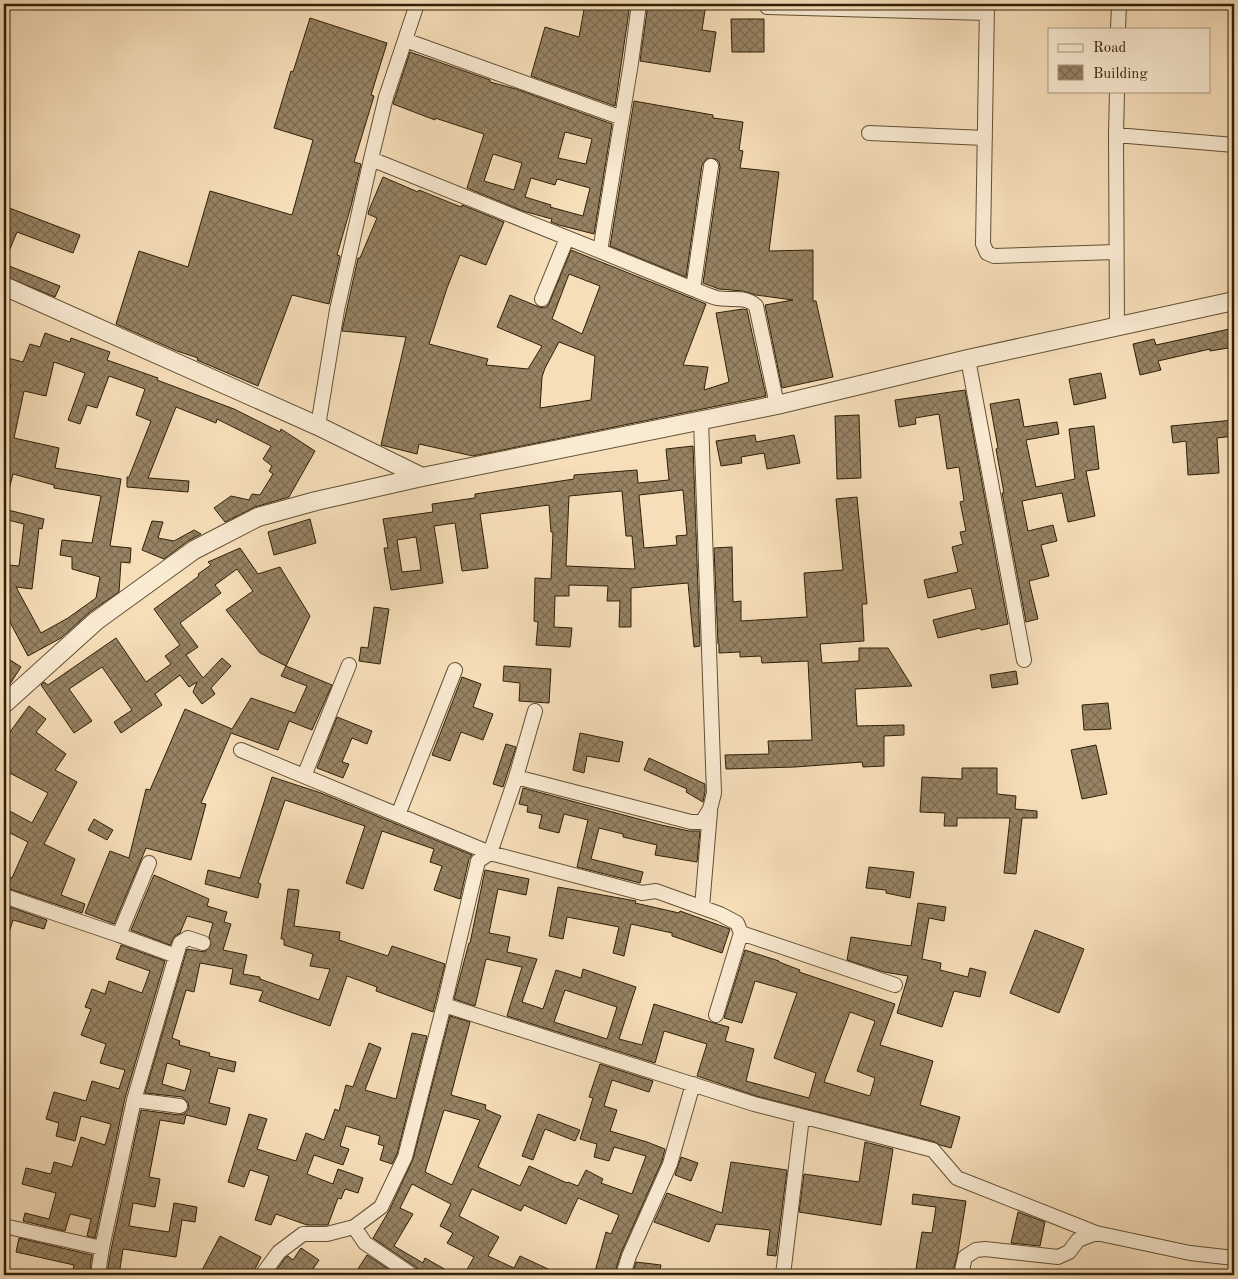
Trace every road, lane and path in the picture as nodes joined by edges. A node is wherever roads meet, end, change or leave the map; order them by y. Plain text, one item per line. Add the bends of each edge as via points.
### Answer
1 (417, 4) edge
2 (639, 4) edge
3 (1119, 4) edge
4 (766, 7) dead end
5 (987, 8) edge
6 (1118, 28) edge
7 (405, 40) junction
8 (1117, 92) edge
9 (622, 118) junction
10 (869, 133) dead end
11 (1116, 135) junction
12 (985, 138) junction
13 (1234, 145) edge
14 (371, 159) junction
15 (711, 166) dead end
16 (567, 238) junction
17 (600, 251) junction
18 (1116, 252) junction
19 (4, 286) edge
20 (693, 289) junction
21 (542, 299) dead end
22 (1234, 300) edge
23 (1117, 327) junction
24 (968, 359) junction
25 (776, 405) junction
26 (701, 420) junction
27 (318, 426) junction
28 (422, 477) junction
29 (1024, 660) dead end
30 (349, 665) dead end
31 (455, 670) dead end
32 (4, 704) edge
33 (535, 711) dead end
34 (240, 750) dead end
35 (304, 776) junction
36 (516, 777) junction
37 (710, 809) junction
38 (398, 815) junction
39 (490, 854) junction
40 (149, 863) dead end
41 (4, 896) edge
42 (702, 907) junction
43 (741, 933) junction
44 (119, 935) junction
45 (203, 943) dead end
46 (176, 956) junction
47 (895, 986) dead end
48 (444, 1005) junction
49 (716, 1015) dead end
50 (693, 1084) junction
51 (134, 1100) junction
52 (180, 1106) dead end
53 (802, 1117) junction
54 (4, 1226) edge
55 (354, 1227) junction
56 (1096, 1233) junction
57 (102, 1248) junction
58 (1234, 1258) edge
59 (100, 1275) edge
60 (262, 1275) edge
61 (412, 1275) edge
62 (623, 1275) edge
63 (783, 1275) edge
64 (961, 1275) edge

1 - 7 street
2 - 9 street
3 - 6 street
4 - 5 street
5 - 12 street
7 - 9 street
7 - 14 street via 386,97
8 - 11 street
9 - 17 street
10 - 12 street
11 - 13 street
11 - 18 street
12 - 18 street via 983,244 986,253 994,256
14 - 16 street
14 - 27 street via 337,310
15 - 20 street
16 - 17 street
16 - 21 street
17 - 20 street
18 - 23 street
19 - 27 street
20 - 25 street via 718,298 751,301 756,306
22 - 23 street
23 - 24 street
24 - 25 street
24 - 29 street
25 - 26 street
26 - 28 street
26 - 37 street via 714,793
27 - 28 street
28 - 32 street via 316,500 258,517 194,550 96,622
30 - 35 street
31 - 38 street
33 - 36 street
34 - 35 street
35 - 38 street
36 - 37 street via 691,822 702,822
36 - 39 street
37 - 42 street
38 - 39 street
39 - 42 street via 642,893 656,891
39 - 48 street via 478,861
40 - 44 street
41 - 44 street
42 - 43 street via 737,923
43 - 47 street
43 - 49 street
44 - 46 street
45 - 46 street via 188,938 180,943
46 - 51 street
48 - 50 street
48 - 55 street via 405,1157 381,1207
50 - 53 street
50 - 62 street via 670,1164
51 - 52 street
51 - 57 street
53 - 56 street via 933,1150 956,1178
53 - 63 street
54 - 57 street
55 - 60 street via 327,1234 303,1234 279,1252
55 - 61 street via 365,1243
56 - 58 street via 1190,1253
56 - 64 street via 1078,1240 1069,1252 1058,1257 976,1250 965,1257
57 - 59 street

